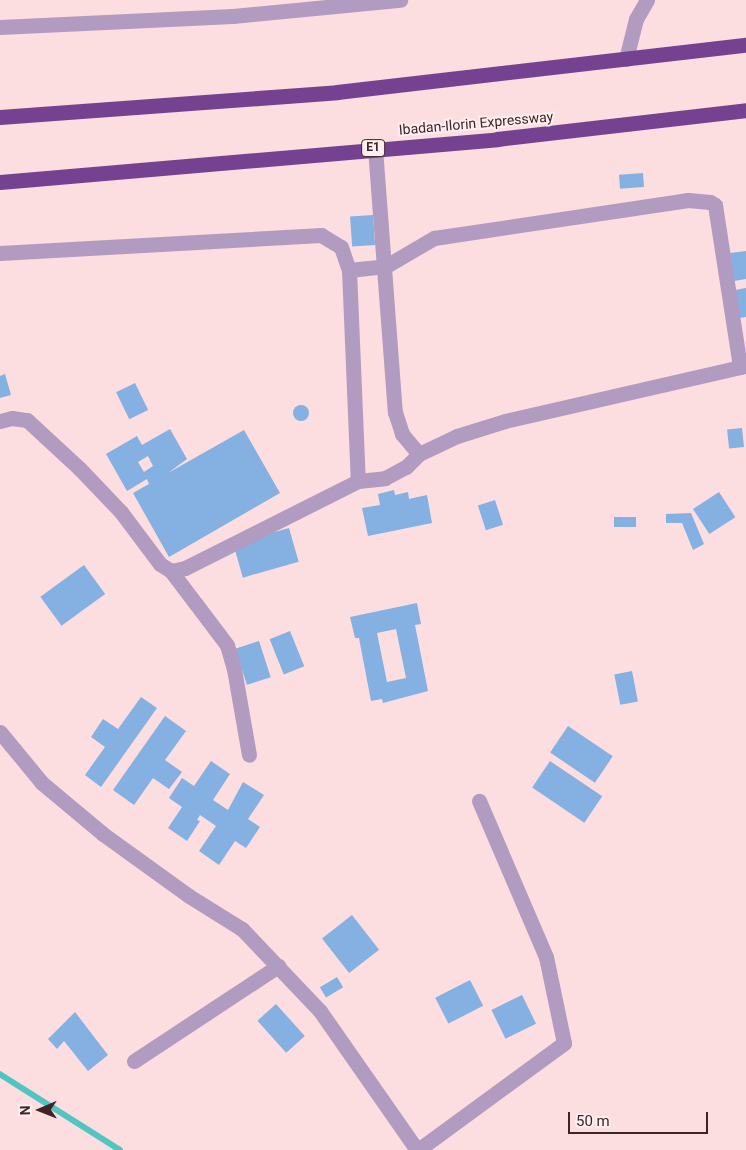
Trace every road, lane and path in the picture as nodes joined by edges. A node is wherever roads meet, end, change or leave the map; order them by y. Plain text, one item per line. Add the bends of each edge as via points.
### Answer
1 (400, 0) edge
2 (646, 0) edge
3 (0, 27) edge
4 (746, 45) edge
5 (626, 59) junction
6 (746, 110) edge
7 (0, 117) edge
8 (375, 148) junction
9 (0, 182) edge
10 (0, 253) edge
11 (386, 266) junction
12 (349, 270) junction
13 (743, 367) edge
14 (0, 421) edge
15 (419, 454) junction
16 (358, 481) junction
17 (171, 571) junction
18 (0, 732) edge
19 (249, 754) dead end
20 (479, 801) dead end
21 (278, 966) junction
22 (134, 1061) dead end
23 (417, 1150) edge

1 - 3 street via 233,16
2 - 5 street via 636,19
4 - 5 highway
5 - 7 highway via 337,92
6 - 8 highway, Ibadan-Ilorin Expressway / E1 via 498,140
8 - 9 highway, Ibadan-Ilorin Expressway / E1
8 - 11 street
10 - 12 street via 321,236 341,247
11 - 12 street
11 - 13 street via 434,238 688,200 710,202 715,206
11 - 15 street via 396,412 402,434
12 - 16 street
13 - 15 street via 505,421 458,436
14 - 17 street via 12,418 27,420 121,512 160,564
15 - 16 street via 406,467 384,478
16 - 17 street via 185,568
17 - 19 street via 227,645
18 - 21 street via 42,783 72,809 189,896 242,928
20 - 23 street via 546,957 564,1043
21 - 22 street
21 - 23 street via 320,1011

